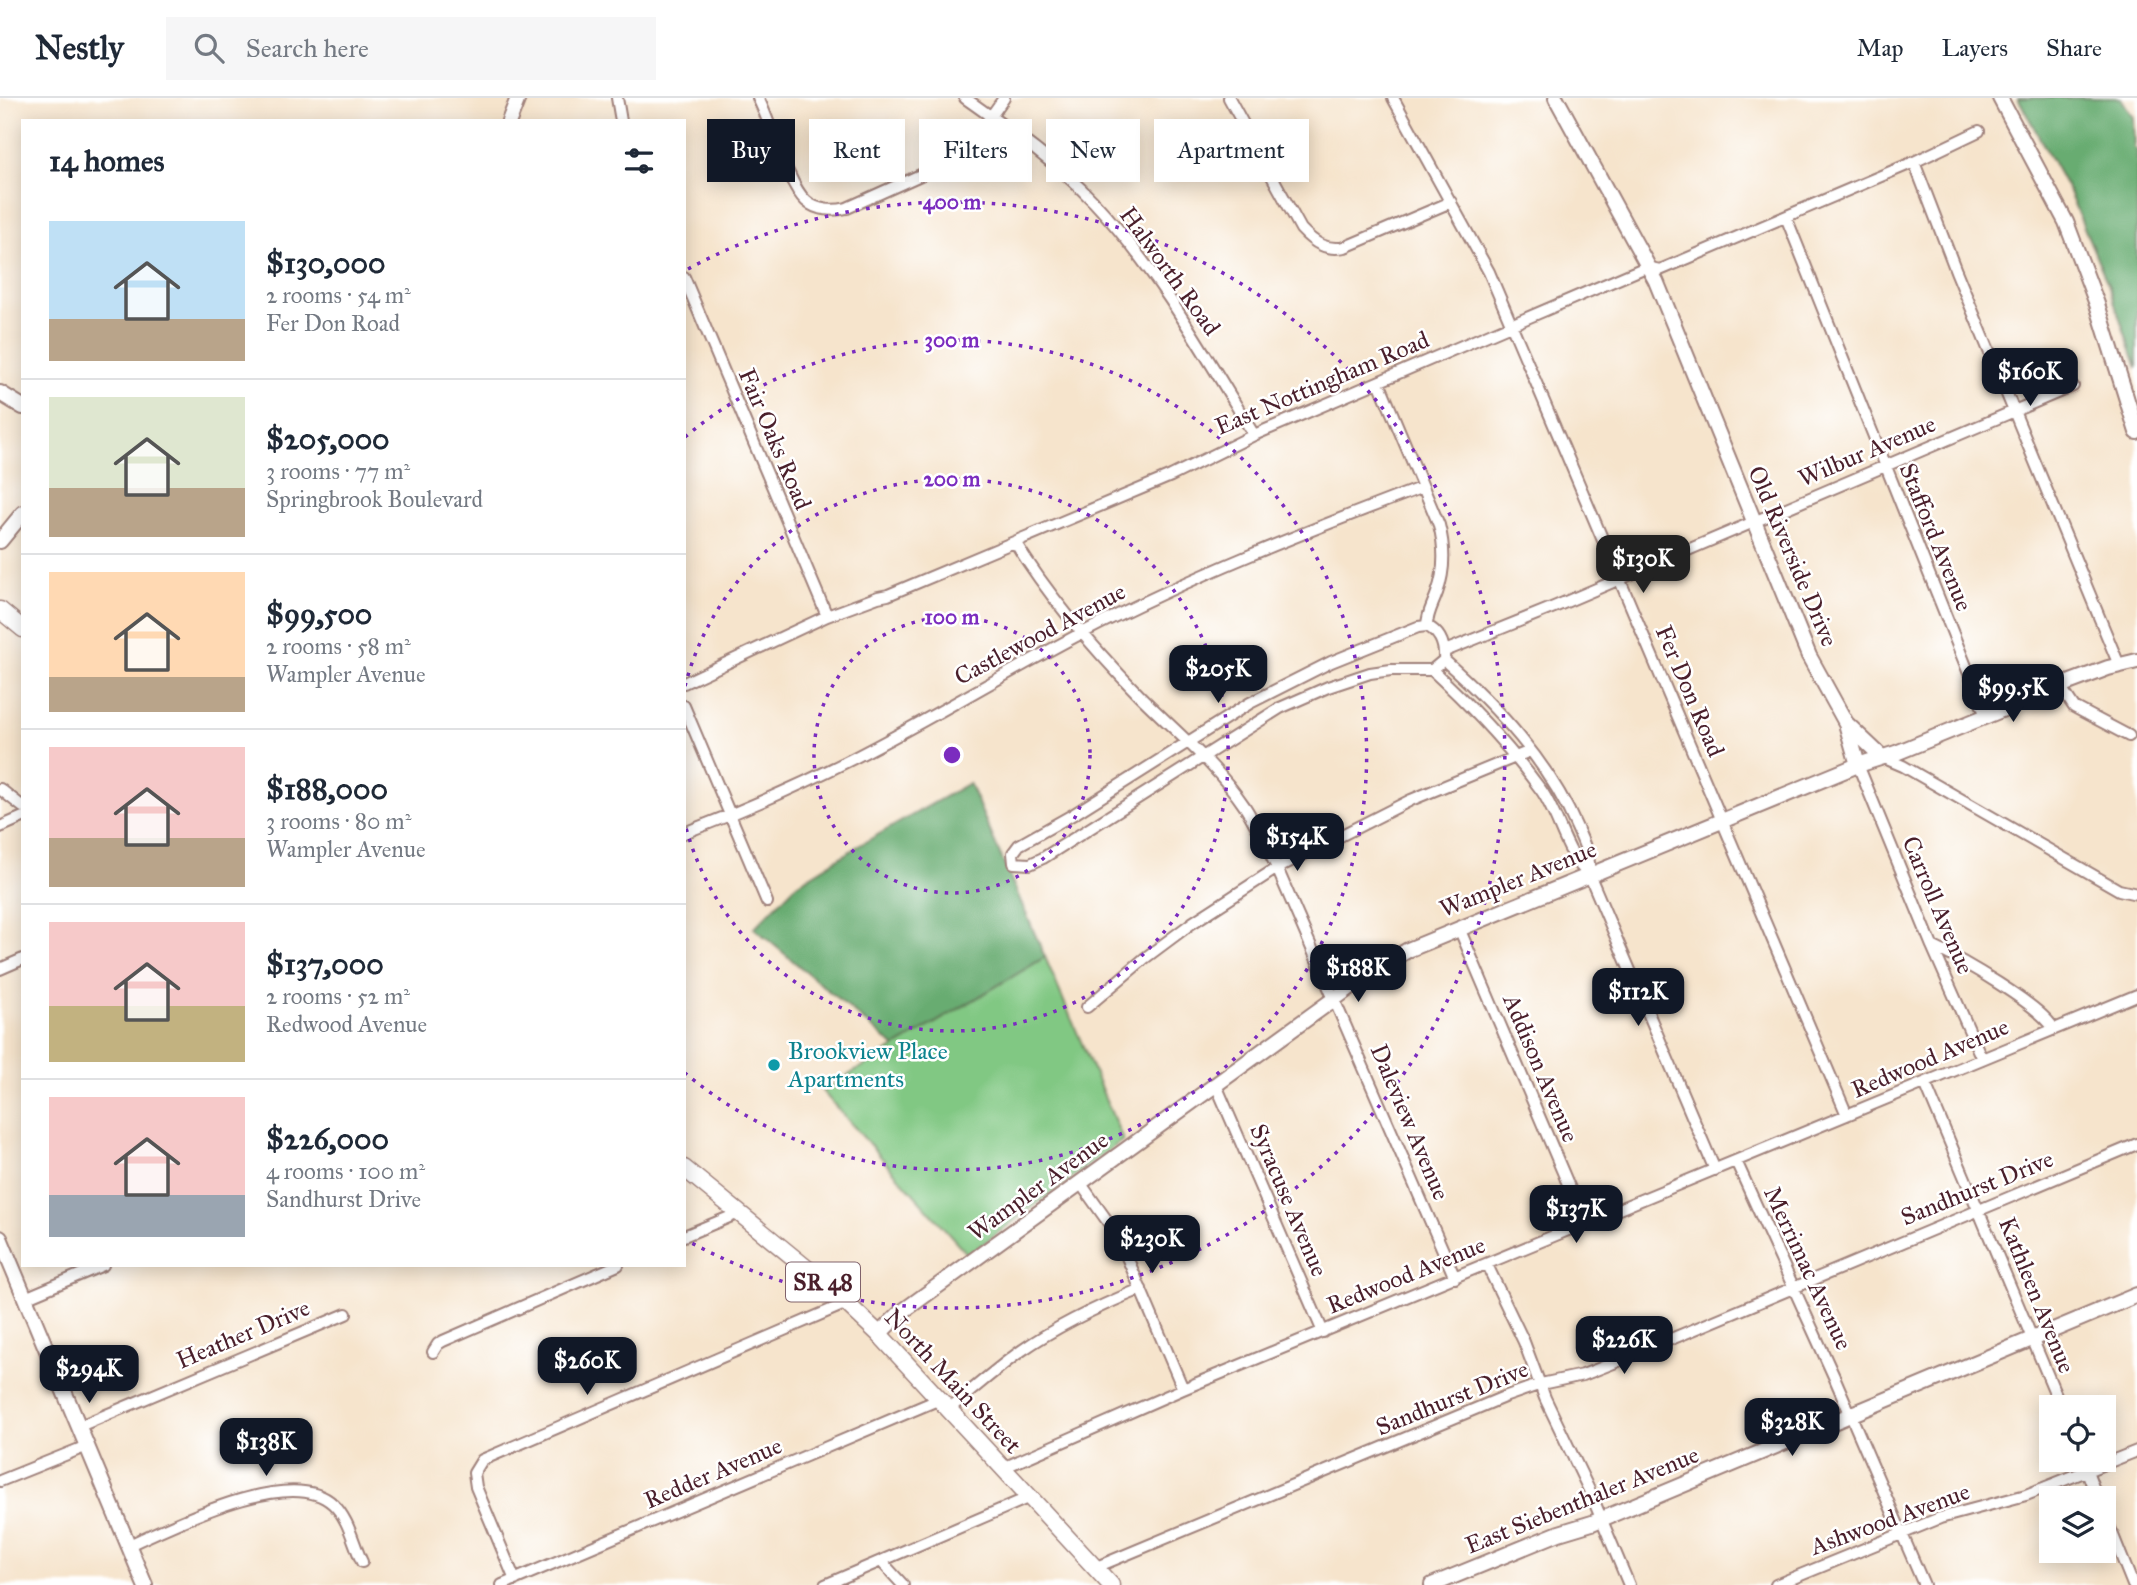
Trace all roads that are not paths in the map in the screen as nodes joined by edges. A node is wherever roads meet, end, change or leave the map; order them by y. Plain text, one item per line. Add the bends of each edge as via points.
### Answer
1 (518, 98) edge
2 (617, 98) edge
3 (758, 98) edge
4 (965, 98) edge
5 (1004, 98) edge
6 (1229, 98) edge
7 (1393, 98) edge
8 (1556, 98) edge
9 (2000, 98) edge
10 (991, 117) junction
11 (510, 119) edge
12 (621, 119) edge
13 (1979, 131) dead end
14 (1914, 162) junction
15 (1451, 202) junction
16 (1786, 217) junction
17 (1646, 267) junction
18 (686, 282) edge
19 (1511, 324) junction
20 (1379, 382) junction
21 (2073, 386) dead end
22 (0, 393) edge
23 (21, 406) edge
24 (2015, 411) junction
25 (2137, 432) edge
26 (1254, 435) junction
27 (1885, 467) junction
28 (1423, 486) junction
29 (21, 515) edge
30 (1753, 521) junction
31 (0, 541) edge
32 (1015, 542) junction
33 (1619, 579) junction
34 (0, 610) edge
35 (827, 616) junction
36 (1427, 626) junction
37 (21, 627) edge
38 (1083, 633) junction
39 (1445, 655) junction
40 (2137, 661) edge
41 (2119, 665) junction
42 (1432, 670) junction
43 (686, 682) edge
44 (2060, 686) junction
45 (686, 711) edge
46 (1986, 716) junction
47 (1846, 723) junction
48 (2129, 736) dead end
49 (1187, 742) junction
50 (1530, 751) junction
51 (1202, 757) junction
52 (1882, 757) junction
53 (1517, 758) junction
54 (1858, 765) junction
55 (0, 789) edge
56 (21, 805) edge
57 (730, 816) junction
58 (21, 818) edge
59 (1722, 821) junction
60 (0, 827) edge
61 (686, 832) edge
62 (1277, 868) junction
63 (1589, 874) junction
64 (2137, 894) edge
65 (767, 902) dead end
66 (1459, 928) junction
67 (1932, 946) junction
68 (21, 960) edge
69 (0, 969) edge
70 (2137, 995) edge
71 (1334, 999) junction
72 (1087, 1007) dead end
73 (2054, 1029) junction
74 (1982, 1059) junction
75 (1925, 1083) junction
76 (1216, 1085) junction
77 (1847, 1115) junction
78 (2137, 1144) edge
79 (1736, 1161) junction
80 (686, 1170) edge
81 (1715, 1170) junction
82 (1081, 1184) junction
83 (1979, 1210) junction
84 (739, 1213) junction
85 (1585, 1224) junction
86 (686, 1236) edge
87 (0, 1238) edge
88 (1487, 1265) junction
89 (98, 1267) edge
90 (613, 1267) edge
91 (1455, 1278) junction
92 (1793, 1287) junction
93 (1141, 1289) junction
94 (2137, 1295) edge
95 (24, 1298) junction
96 (847, 1303) junction
97 (346, 1314) dead end
98 (1323, 1332) junction
99 (879, 1334) junction
100 (2032, 1339) junction
101 (433, 1352) dead end
102 (1541, 1384) junction
103 (1183, 1389) junction
104 (2056, 1395) edge
105 (945, 1404) junction
106 (1851, 1414) junction
107 (79, 1426) junction
108 (87, 1446) junction
109 (2137, 1451) edge
110 (2116, 1459) edge
111 (1003, 1468) junction
112 (2084, 1472) edge
113 (0, 1481) edge
114 (1030, 1497) junction
115 (1601, 1519) junction
116 (1901, 1533) junction
117 (2116, 1543) edge
118 (129, 1545) junction
119 (881, 1561) junction
120 (362, 1562) dead end
121 (1094, 1567) junction
122 (515, 1580) junction
123 (1451, 1581) edge
124 (145, 1585) edge
125 (502, 1585) edge
126 (825, 1585) edge
127 (903, 1585) edge
128 (1111, 1585) edge
129 (1432, 1585) edge
130 (1629, 1585) edge
131 (1776, 1585) edge
132 (1924, 1585) edge
133 (2133, 1585) edge

1 - 11 street
2 - 12 street
3 - 10 street via 796,189 804,200 832,210 847,208 945,164 967,147
4 - 10 street, Halworth Road
5 - 10 street
6 - 15 street via 1301,229 1319,245 1345,247
7 - 15 street, Fer Don Road
8 - 17 street, Old Riverside Drive
9 - 25 street via 2066,222
10 - 26 street, Halworth Road via 1071,180 1130,244
13 - 14 street, East Nottingham Road
14 - 16 street, East Nottingham Road
14 - 24 street
15 - 19 street, Fer Don Road
16 - 17 street, East Nottingham Road via 1660,270
16 - 27 street, Stafford Avenue
17 - 19 street, East Nottingham Road
17 - 30 street, Old Riverside Drive via 1656,281
18 - 35 street, Fair Oaks Road
19 - 20 street, East Nottingham Road
19 - 33 street, Fer Don Road
20 - 26 street, East Nottingham Road
20 - 28 street
21 - 24 street, Wilbur Avenue
22 - 23 street
24 - 27 street, Wilbur Avenue
24 - 41 street
26 - 32 street, East Nottingham Road via 1171,476
27 - 30 street, Wilbur Avenue
27 - 46 street, Stafford Avenue
28 - 36 street via 1439,525 1444,555
28 - 38 street, Castlewood Avenue via 1254,552
29 - 31 street
30 - 33 street, Wilbur Avenue
30 - 47 street, Old Riverside Drive via 1809,656
32 - 35 street, East Nottingham Road
32 - 38 street, Daleview Avenue
33 - 39 street, Wilbur Avenue
33 - 59 street, Fer Don Road
34 - 37 main road
35 - 43 street, East Nottingham Road
36 - 39 street via 1436,631
36 - 49 street via 1298,678
38 - 49 street, Daleview Avenue
38 - 57 street, Castlewood Avenue via 854,758
39 - 42 street, Wilbur Avenue
39 - 50 street
40 - 41 street, Wampler Avenue
41 - 44 street, Wampler Avenue
42 - 51 street via 1370,673 1328,687 1280,708
42 - 53 street
44 - 46 street, Wampler Avenue
44 - 48 street via 2074,707
45 - 57 street
46 - 52 street, Wampler Avenue
47 - 52 street, Old Riverside Drive
47 - 54 street
49 - 51 street, Daleview Avenue
49 - 51 street via 1019,845 1013,853 1014,863 1030,864 1043,858
50 - 53 street
50 - 63 street via 1566,803 1590,860
51 - 62 street, Daleview Avenue via 1245,807
52 - 54 street, Wampler Avenue
52 - 64 street, Old Riverside Drive via 2119,890
53 - 62 street via 1411,800
53 - 63 street via 1552,807 1579,866
54 - 59 street, Wampler Avenue
54 - 67 street, Carroll Avenue
55 - 56 street
57 - 61 street, Castlewood Avenue
57 - 65 street
58 - 60 street
59 - 63 street, Wampler Avenue
59 - 77 street, Fer Don Road
62 - 71 street, Daleview Avenue
62 - 72 street via 1183,930
63 - 66 street, Wampler Avenue
63 - 81 street
66 - 71 street, Wampler Avenue via 1389,960
66 - 85 street, Addison Avenue
67 - 73 street via 2042,1013
67 - 74 street, Carroll Avenue
68 - 69 street
70 - 73 street, Redwood Avenue
71 - 76 street, Wampler Avenue
71 - 91 street, Daleview Avenue
73 - 74 street, Redwood Avenue
74 - 75 street, Redwood Avenue
75 - 77 street, Redwood Avenue
75 - 83 street, Kathleen Avenue
76 - 82 street, Wampler Avenue
76 - 98 street, Syracuse Avenue
77 - 79 street, Redwood Avenue
78 - 83 street, Sandhurst Drive
79 - 81 street, Redwood Avenue
79 - 92 street, Merrimac Avenue
80 - 84 main road, North Main Street / SR 48
81 - 85 street, Redwood Avenue
82 - 93 street via 1118,1236
82 - 99 street, Wampler Avenue via 899,1314
83 - 92 street, Sandhurst Drive
83 - 100 street, Kathleen Avenue
84 - 86 street
84 - 96 main road, North Main Street / SR 48
85 - 88 street, Redwood Avenue
87 - 95 street
88 - 91 street, Redwood Avenue
88 - 102 street
89 - 95 street
90 - 101 street via 443,1340
91 - 98 street, Redwood Avenue
92 - 102 street, Sandhurst Drive via 1583,1376
92 - 106 street, Merrimac Avenue
93 - 103 street
93 - 105 street, Redder Avenue via 1038,1339
94 - 100 street, East Siebenthaler Avenue
95 - 107 street
96 - 99 main road, North Main Street / SR 48
96 - 122 street via 482,1460 474,1473 476,1487
97 - 107 street, Heather Drive
98 - 103 street, Redwood Avenue
99 - 105 main road, North Main Street / SR 48
100 - 104 street, Kathleen Avenue
100 - 106 street, East Siebenthaler Avenue
102 - 115 street
102 - 121 street, Sandhurst Drive
103 - 111 street, Redwood Avenue
105 - 111 main road, North Main Street / SR 48
105 - 122 street, Redder Avenue
106 - 115 street, East Siebenthaler Avenue
106 - 116 street, Merrimac Avenue
107 - 108 street
108 - 113 street
108 - 118 street
109 - 110 street, Ashwood Avenue
111 - 114 main road, North Main Street / SR 48
112 - 116 street, Ashwood Avenue
114 - 119 street
114 - 121 main road, North Main Street / SR 48
115 - 123 street, East Siebenthaler Avenue
115 - 130 street
116 - 131 street, Ashwood Avenue
116 - 132 street, Merrimac Avenue
117 - 133 street
118 - 120 street via 211,1509 273,1493 301,1491 325,1498 338,1510
118 - 124 street
119 - 126 street
119 - 127 street
121 - 128 main road, North Main Street / SR 48
122 - 125 street, Redder Avenue
123 - 129 street, East Siebenthaler Avenue

